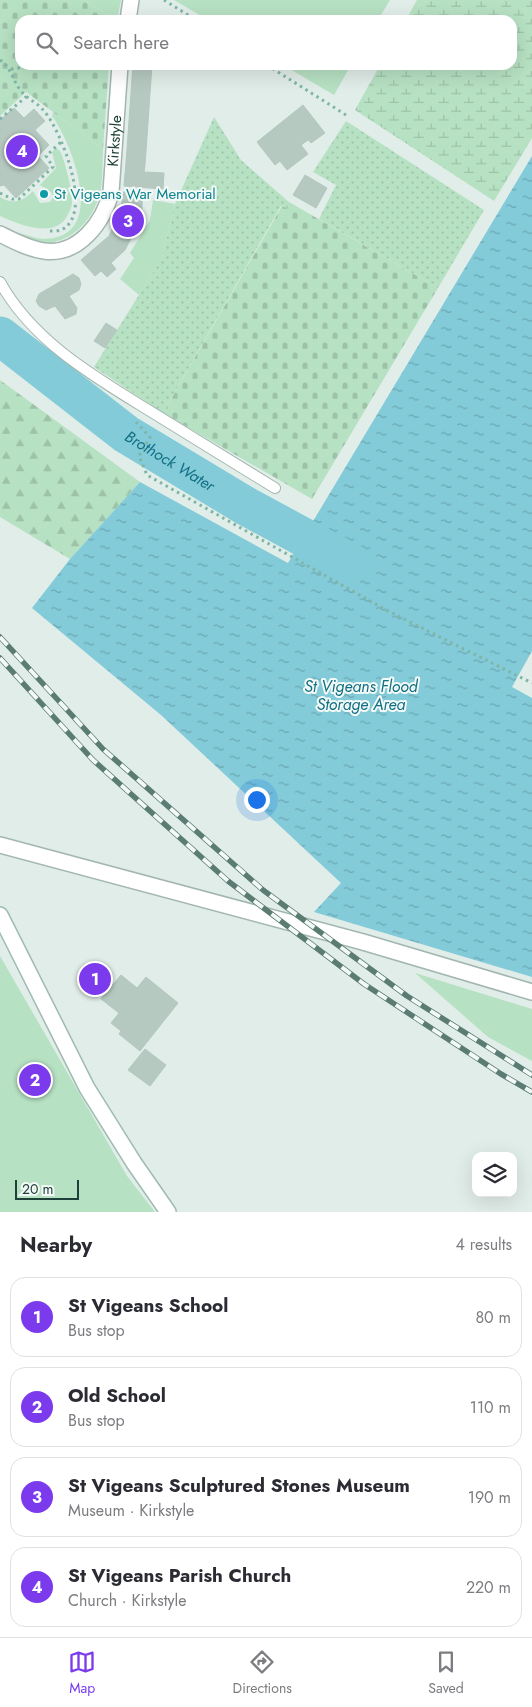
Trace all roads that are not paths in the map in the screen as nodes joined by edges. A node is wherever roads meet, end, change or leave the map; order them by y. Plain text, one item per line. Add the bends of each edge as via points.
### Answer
1 (131, 0) edge
2 (129, 15) edge
3 (120, 70) edge
4 (0, 234) edge
5 (0, 282) edge
6 (275, 488) dead end
7 (0, 845) edge
8 (0, 915) edge
9 (532, 992) edge
10 (168, 1212) edge

1 - 2 street
3 - 4 street, Kirkstyle via 111,192 100,222 62,251 31,248
5 - 6 lane via 11,302 56,349
7 - 9 street via 363,942
8 - 10 street via 87,1088

